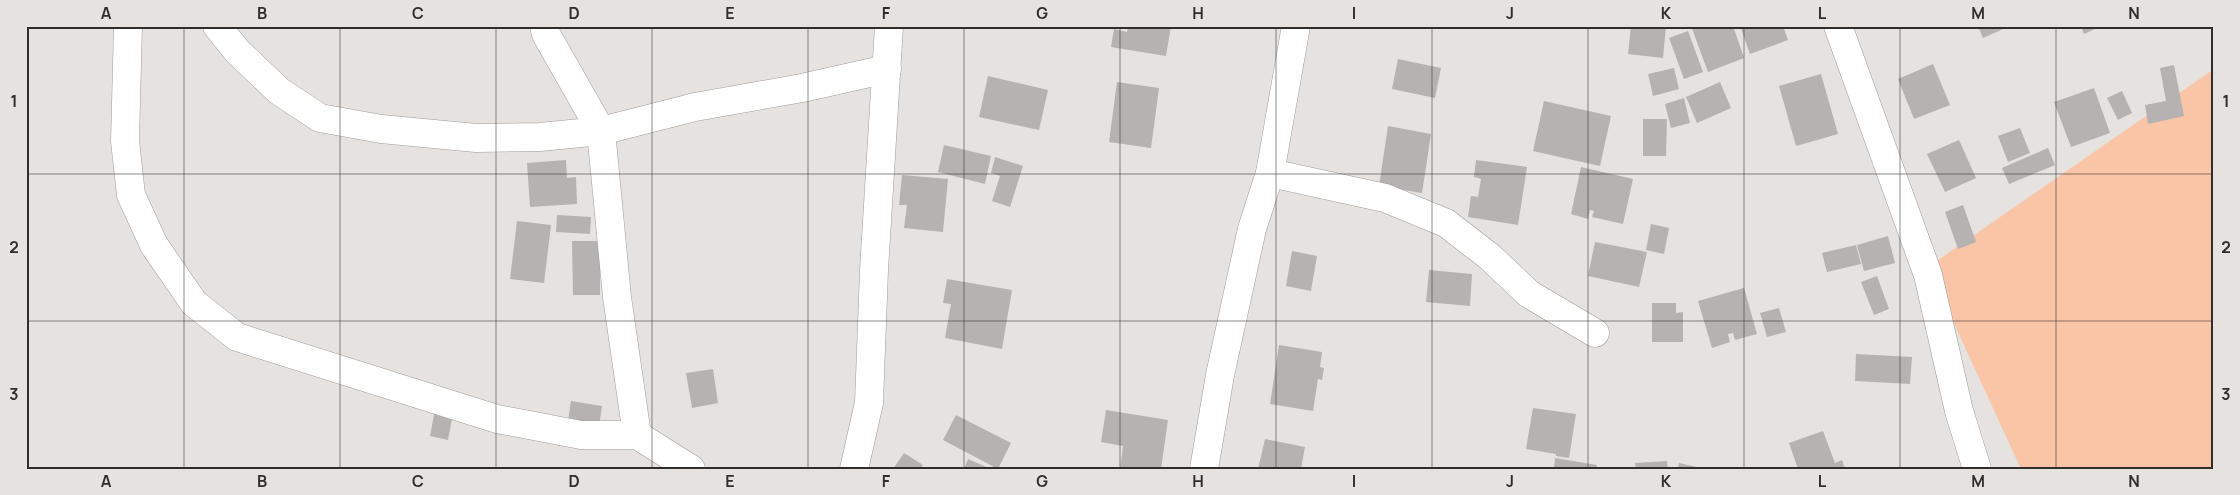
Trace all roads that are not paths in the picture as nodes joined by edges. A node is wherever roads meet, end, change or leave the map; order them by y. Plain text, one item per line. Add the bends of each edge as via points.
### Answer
1 (128, 26) edge
2 (217, 26) edge
3 (544, 26) edge
4 (889, 26) edge
5 (1296, 26) edge
6 (1838, 26) edge
7 (887, 69) junction
8 (601, 131) junction
9 (1270, 173) junction
10 (1595, 333) dead end
11 (637, 435) junction
12 (681, 466) edge
13 (854, 469) edge
14 (1204, 469) edge
15 (1978, 469) edge

1 - 11 street via 125,141 131,195 154,246 194,304 237,337 497,419 581,435
2 - 8 street via 237,51 279,91 320,118 381,129 476,138 540,137
3 - 8 street
4 - 7 street
5 - 9 street
6 - 15 street via 1928,275 1959,411
7 - 8 street via 695,107
7 - 13 street via 869,403
8 - 11 street via 616,288
9 - 10 street via 1385,198 1446,223 1490,256 1529,294
9 - 14 street via 1252,229 1220,376
11 - 12 street

